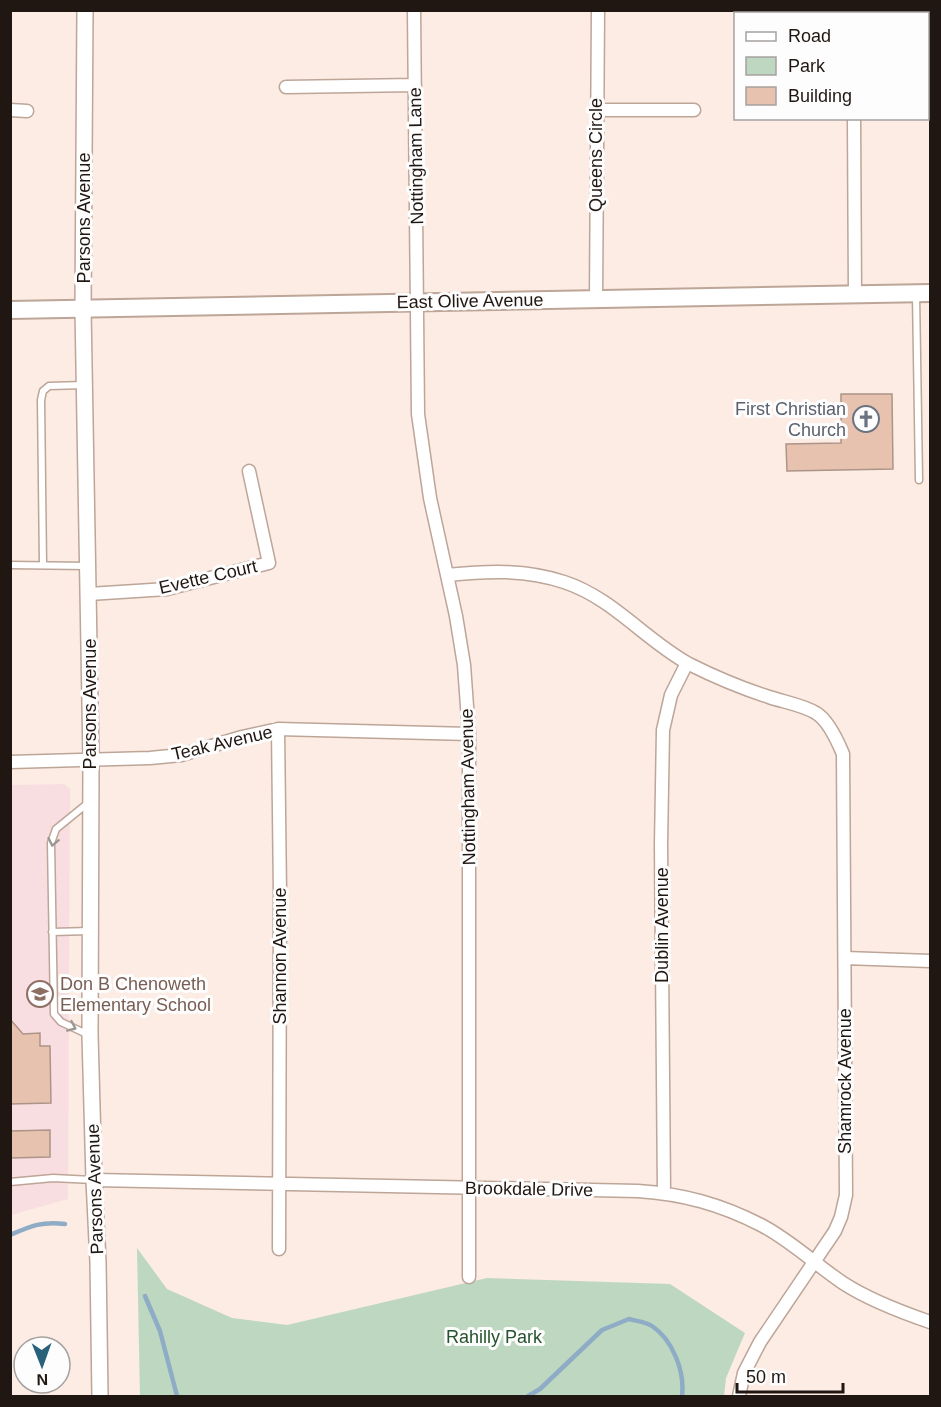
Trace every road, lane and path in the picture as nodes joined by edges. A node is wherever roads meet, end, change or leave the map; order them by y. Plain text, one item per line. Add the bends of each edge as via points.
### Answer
1 (85, 10) edge
2 (414, 10) edge
3 (598, 10) edge
4 (415, 85) junction
5 (286, 87) dead end
6 (10, 110) edge
7 (596, 110) junction
8 (694, 110) dead end
9 (27, 111) dead end
10 (854, 120) edge
11 (923, 293) edge
12 (855, 295) junction
13 (596, 299) junction
14 (417, 302) junction
15 (83, 309) junction
16 (10, 310) edge
17 (85, 385) junction
18 (249, 471) dead end
19 (919, 480) dead end
20 (10, 565) edge
21 (43, 565) junction
22 (89, 566) junction
23 (447, 575) junction
24 (90, 594) junction
25 (687, 663) junction
26 (278, 729) junction
27 (469, 734) junction
28 (91, 760) junction
29 (10, 762) edge
30 (91, 800) junction
31 (91, 931) junction
32 (52, 932) junction
33 (844, 958) junction
34 (930, 961) edge
35 (90, 1035) junction
36 (94, 1180) junction
37 (10, 1182) edge
38 (279, 1182) junction
39 (470, 1188) junction
40 (664, 1193) junction
41 (279, 1249) dead end
42 (814, 1262) junction
43 (469, 1277) dead end
44 (930, 1322) edge
45 (100, 1396) edge
46 (739, 1396) edge

1 - 15 street, Parsons Avenue
2 - 4 street, Nottingham Lane
3 - 7 street, Queens Circle
4 - 5 street
4 - 14 street, Nottingham Lane
6 - 9 street
7 - 8 street
7 - 13 street, Queens Circle
10 - 12 street
11 - 12 main road, East Olive Avenue
11 - 19 lane
12 - 13 main road, East Olive Avenue
13 - 14 main road, East Olive Avenue
14 - 15 main road, East Olive Avenue
14 - 23 street, Nottingham Avenue via 421,446
15 - 16 main road, East Olive Avenue
15 - 17 street, Parsons Avenue
17 - 21 lane via 49,386 43,391
17 - 22 street, Parsons Avenue
18 - 24 street, Evette Court via 269,563 167,589
20 - 21 lane
21 - 22 lane
22 - 24 street, Parsons Avenue
23 - 25 street via 490,571 565,582 594,595
23 - 27 street, Nottingham Avenue via 464,664
24 - 28 street, Parsons Avenue
25 - 33 street, Shamrock Avenue via 735,686 818,713 837,737 843,754
25 - 40 street, Dublin Avenue via 671,694 663,730
26 - 27 street, Teak Avenue
26 - 28 street, Teak Avenue via 181,755
26 - 38 street, Shannon Avenue
27 - 39 street, Nottingham Avenue
28 - 29 street, Teak Avenue
28 - 30 street, Parsons Avenue
30 - 31 street, Parsons Avenue
30 -> 32 lane via 56,829 51,843
31 - 32 lane
31 - 35 street, Parsons Avenue
32 -> 35 lane via 54,1014 61,1022
33 - 34 street
33 - 42 street, Shamrock Avenue via 846,1195 835,1231
35 - 36 street, Parsons Avenue
36 - 37 lane
36 - 38 street, Brookdale Drive
36 - 45 street, Parsons Avenue
38 - 39 street, Brookdale Drive
38 - 41 street, Shannon Avenue
39 - 40 street, Brookdale Drive
39 - 43 street, Nottingham Avenue
40 - 42 street, Brookdale Drive via 692,1198 753,1221
42 - 44 street, Brookdale Drive via 854,1289
42 - 46 street, Shamrock Avenue via 751,1357

